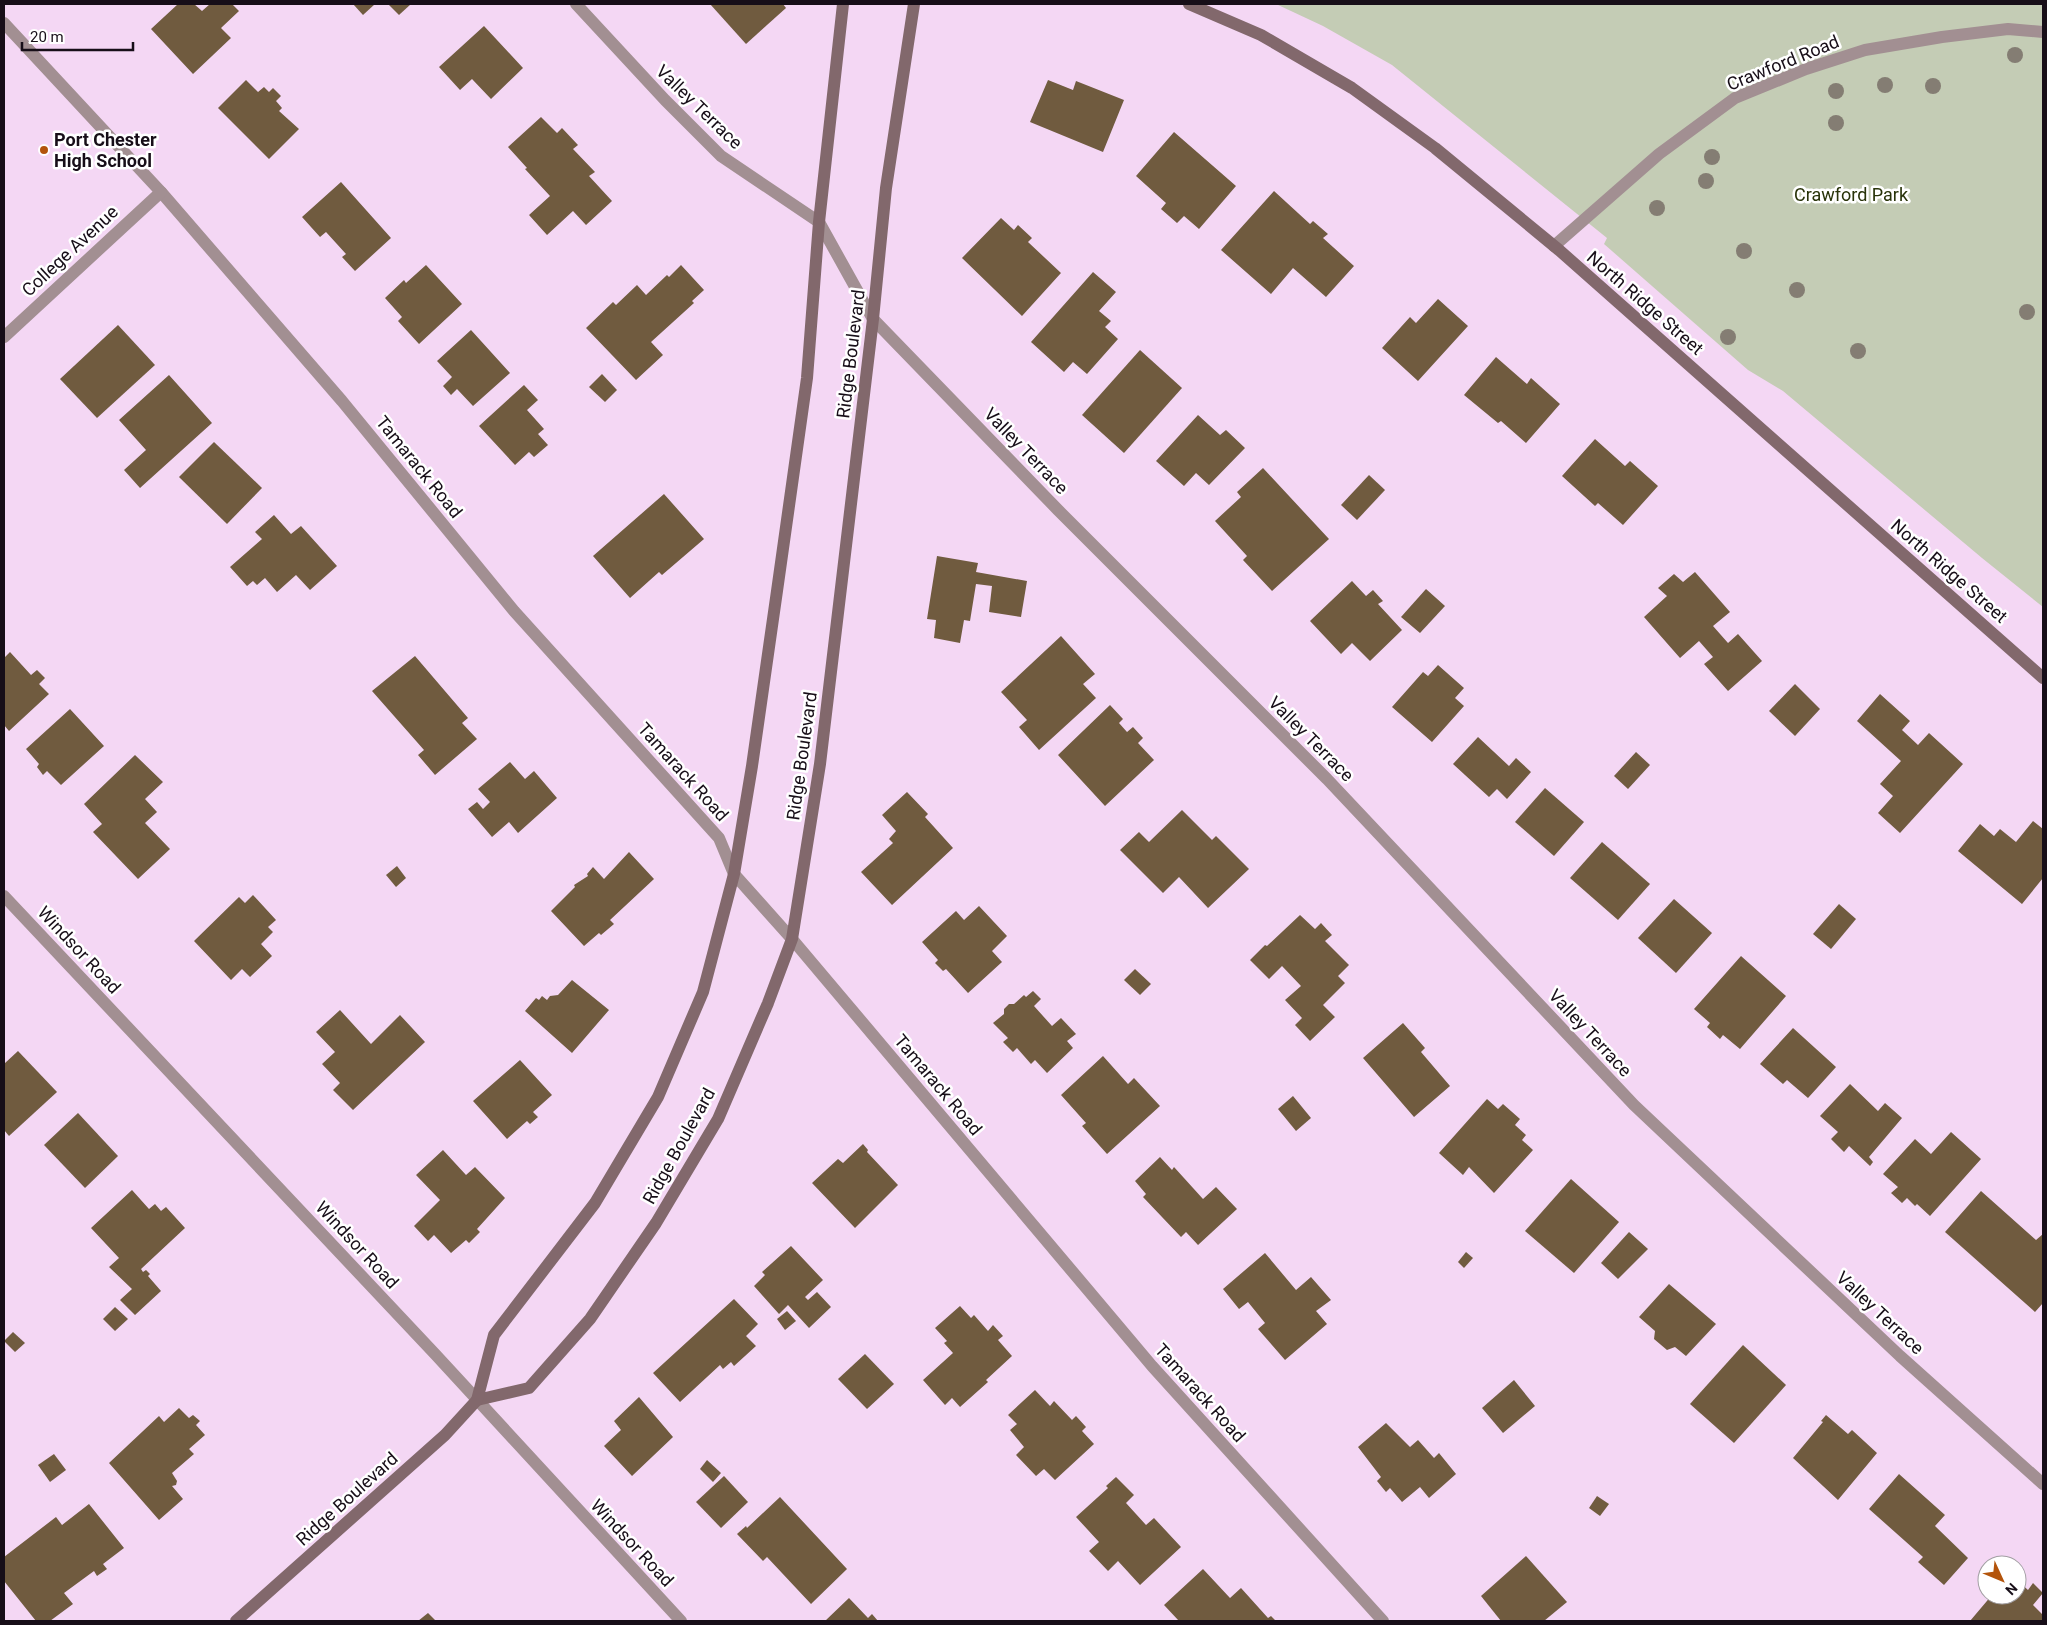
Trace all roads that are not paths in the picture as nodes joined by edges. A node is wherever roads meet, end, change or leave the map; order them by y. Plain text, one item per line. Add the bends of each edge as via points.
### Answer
1 (576, 4) edge
2 (843, 4) edge
3 (914, 4) edge
4 (1189, 4) edge
5 (4, 23) edge
6 (2043, 32) edge
7 (161, 192) junction
8 (819, 222) junction
9 (1554, 246) junction
10 (873, 319) junction
11 (4, 337) edge
12 (2043, 678) edge
13 (734, 874) junction
14 (4, 896) edge
15 (792, 938) junction
16 (476, 1400) junction
17 (2043, 1484) edge
18 (236, 1621) edge
19 (681, 1621) edge
20 (1383, 1621) edge

1 - 8 street, Valley Terrace via 721,156
2 - 8 street, Ridge Boulevard
3 - 10 street, Ridge Boulevard via 886,188
4 - 9 street, North Ridge Street via 1261,35 1352,88 1435,148
5 - 7 street, Tamarack Road
6 - 9 street, Crawford Road via 2008,29 1865,50 1806,68 1735,98 1659,154
7 - 11 street, College Avenue
7 - 13 street, Tamarack Road via 342,401 514,611 719,838
8 - 10 street, Valley Terrace
8 - 13 street, Ridge Boulevard via 807,378
9 - 12 street, North Ridge Street
10 - 15 street, Ridge Boulevard via 820,764
10 - 17 street, Valley Terrace via 1327,779 1634,1105 1900,1356
13 - 15 street, Tamarack Road
13 - 16 street, Ridge Boulevard via 703,992 658,1097 595,1202 494,1335
14 - 16 street, Windsor Road
15 - 16 street, Ridge Boulevard via 718,1119 656,1223 590,1319 529,1388
15 - 20 street, Tamarack Road via 1152,1366
16 - 18 street, Ridge Boulevard via 445,1435
16 - 19 street, Windsor Road

